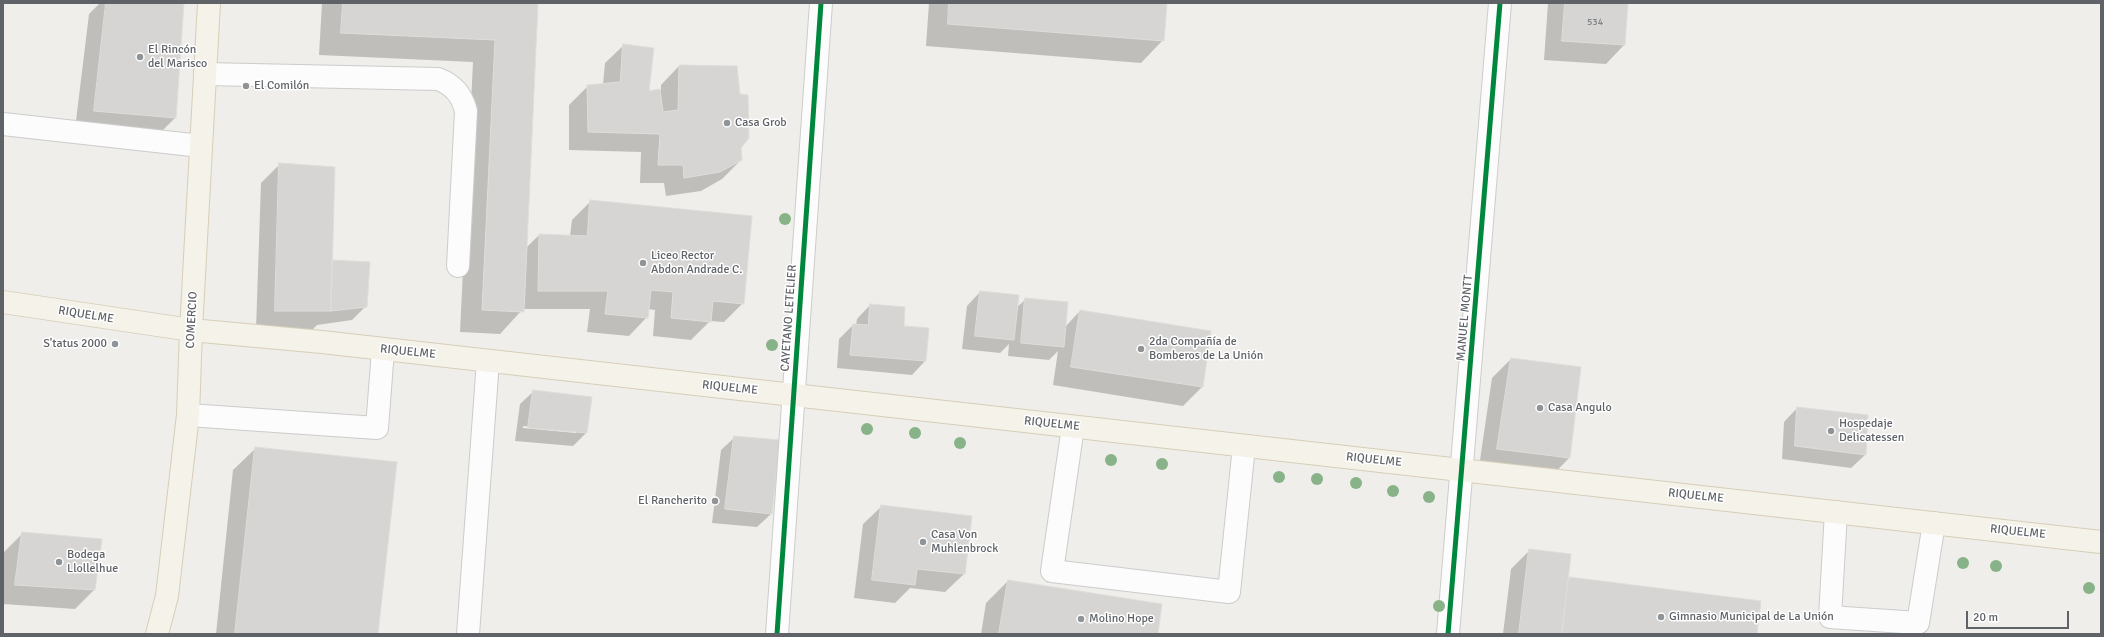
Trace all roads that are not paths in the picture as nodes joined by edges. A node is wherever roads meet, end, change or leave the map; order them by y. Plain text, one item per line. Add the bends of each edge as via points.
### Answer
1 (209, 3) edge
2 (821, 3) edge
3 (1500, 3) edge
4 (205, 74) junction
5 (3, 124) edge
6 (201, 146) junction
7 (458, 266) dead end
8 (3, 302) edge
9 (191, 330) junction
10 (383, 350) junction
11 (488, 361) junction
12 (794, 396) junction
13 (188, 415) junction
14 (1072, 426) junction
15 (1244, 446) junction
16 (1462, 470) junction
17 (1836, 512) junction
18 (1934, 523) junction
19 (2101, 542) edge
20 (157, 634) edge
21 (468, 634) edge
22 (777, 634) edge
23 (1448, 634) edge

1 - 4 main road, COMERCIO
2 - 12 street, CAYETANO LETELIER
3 - 16 street, MANUEL MONTT
4 - 6 main road, COMERCIO
4 - 7 street via 438,79 454,88 463,98 466,112
5 - 6 street
6 - 9 main road, COMERCIO
8 - 9 main road, RIQUELME
9 - 10 main road, RIQUELME
9 - 13 main road, COMERCIO
10 - 11 main road, RIQUELME
10 - 13 street via 377,428
11 - 12 main road, RIQUELME
11 - 21 street
12 - 14 main road, RIQUELME
12 - 22 street, CAYETANO LETELIER
13 - 20 main road, COMERCIO via 167,596
14 - 15 main road, RIQUELME
14 - 15 street via 1052,571 1229,592
15 - 16 main road, RIQUELME
16 - 17 main road, RIQUELME
16 - 23 street, MANUEL MONTT
17 - 18 main road, RIQUELME
17 - 18 street via 1830,617 1918,623
18 - 19 main road, RIQUELME

